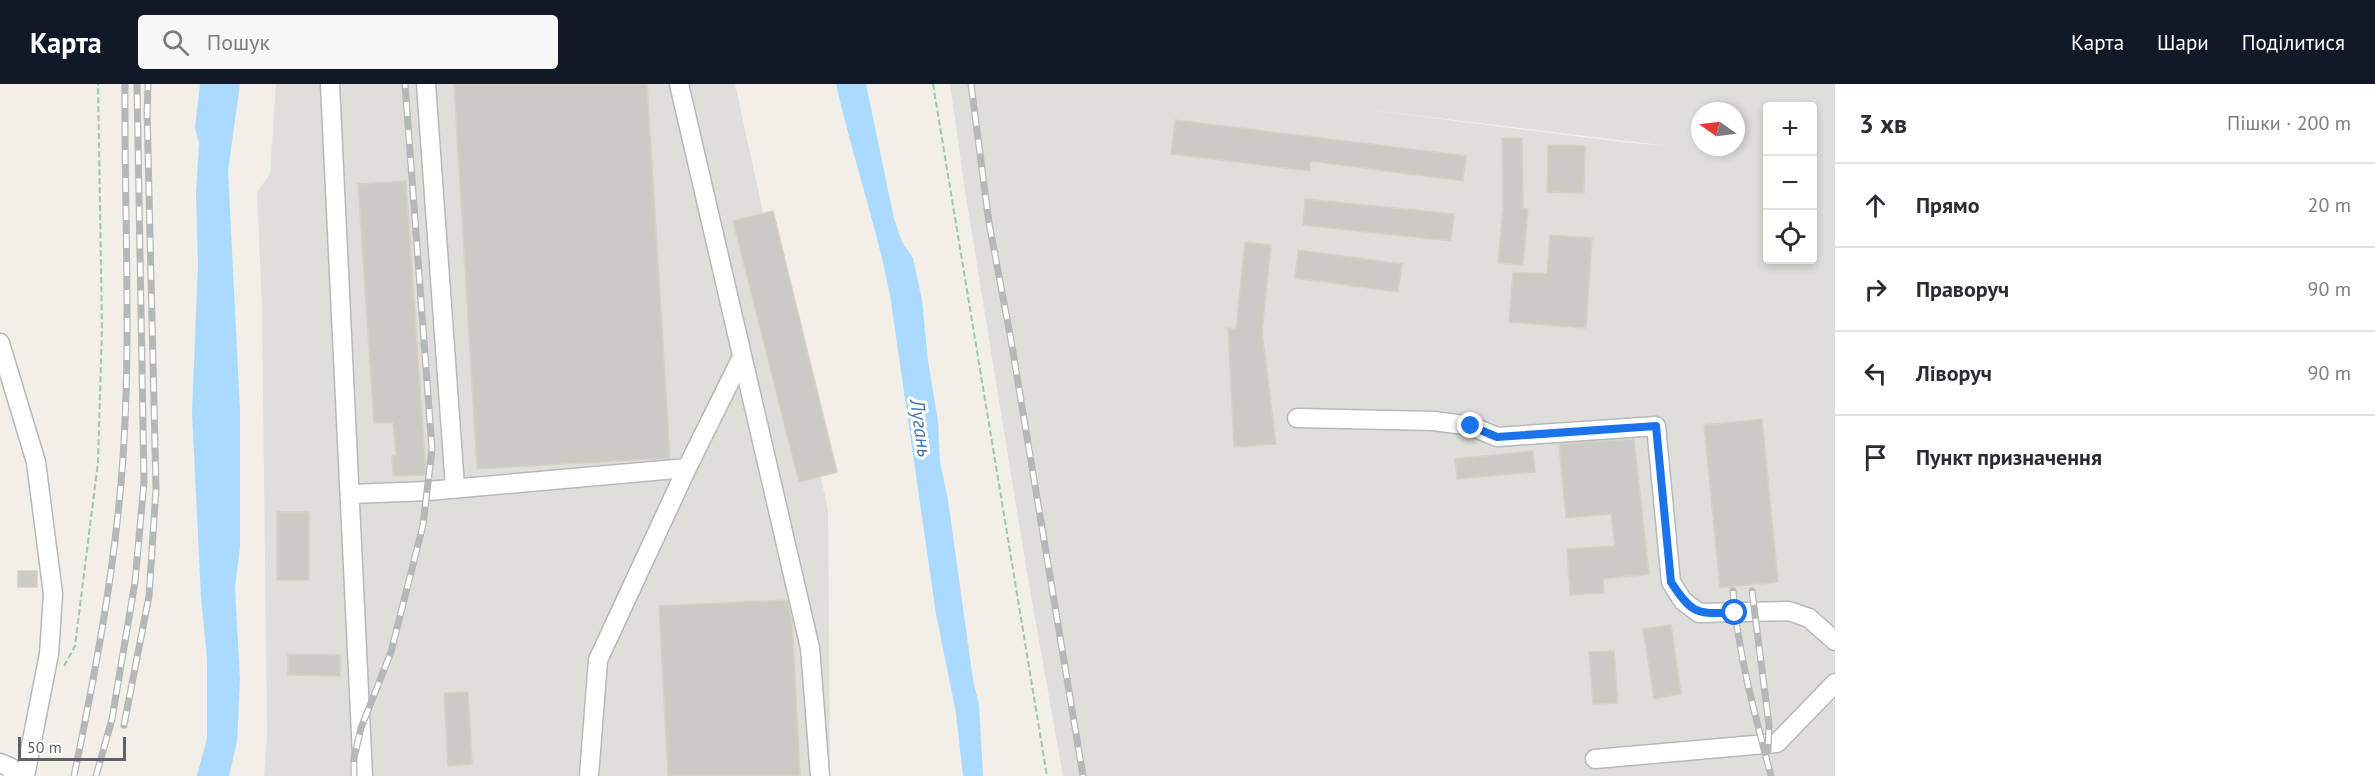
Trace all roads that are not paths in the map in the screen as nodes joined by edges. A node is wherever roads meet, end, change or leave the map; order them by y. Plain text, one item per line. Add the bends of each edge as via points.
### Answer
1 (330, 84) edge
2 (426, 84) edge
3 (679, 84) edge
4 (0, 343) edge
5 (742, 357) junction
6 (1297, 418) dead end
7 (687, 468) junction
8 (455, 487) junction
9 (351, 494) junction
10 (1835, 641) edge
11 (1835, 683) edge
12 (1594, 759) dead end
13 (0, 763) edge
14 (14, 776) edge
15 (25, 776) edge
16 (363, 776) edge
17 (589, 776) edge
18 (820, 776) edge

1 - 9 street
2 - 8 street
3 - 5 street
4 - 15 street via 36,462 52,594 49,654
5 - 7 street
5 - 18 street via 810,648
6 - 10 street via 1434,421 1471,426 1497,437 1656,426 1671,582 1683,601 1699,613 1790,611 1809,618
7 - 8 street
7 - 17 street via 598,660
8 - 9 street
9 - 16 street
11 - 12 street via 1777,743
13 - 14 street via 10,767

